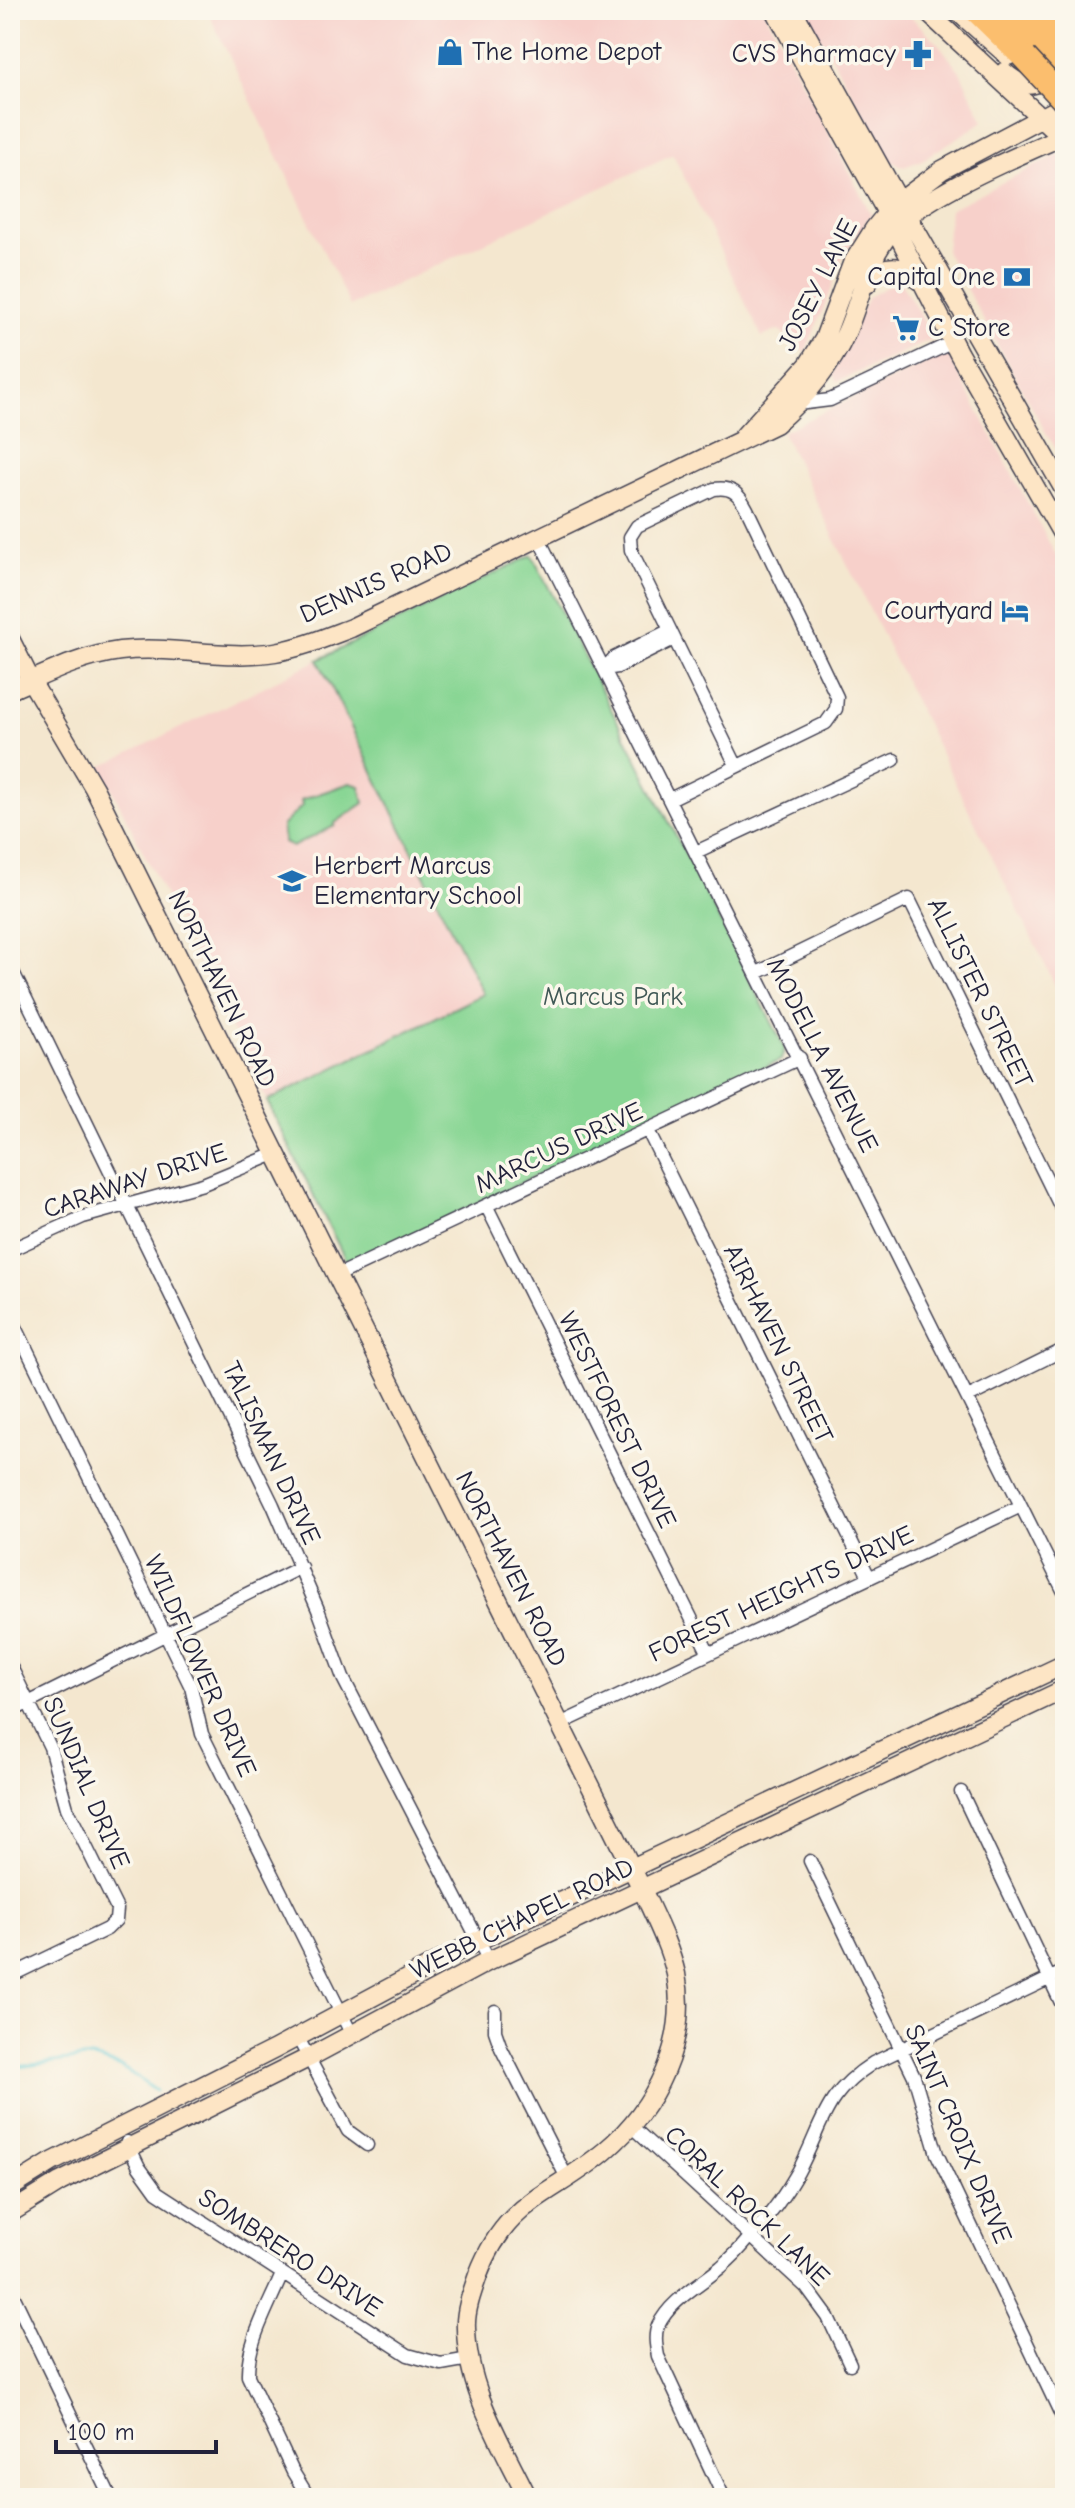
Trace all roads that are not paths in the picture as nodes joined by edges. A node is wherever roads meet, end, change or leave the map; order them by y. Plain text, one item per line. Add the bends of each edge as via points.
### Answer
1 (775, 10) edge
2 (793, 10) edge
3 (925, 10) edge
4 (956, 10) edge
5 (976, 10) edge
6 (1005, 10) edge
7 (1038, 10) edge
8 (1043, 49) edge
9 (974, 55) junction
10 (1065, 68) edge
11 (1065, 103) edge
12 (1040, 117) junction
13 (1064, 137) edge
14 (880, 167) junction
15 (930, 178) junction
16 (938, 197) junction
17 (897, 215) junction
18 (937, 269) junction
19 (923, 285) junction
20 (859, 296) junction
21 (953, 342) junction
22 (825, 354) junction
23 (998, 377) junction
24 (978, 388) junction
25 (798, 404) junction
26 (741, 439) junction
27 (1065, 491) edge
28 (1062, 526) edge
29 (538, 537) junction
30 (672, 634) junction
31 (10, 639) edge
32 (604, 669) junction
33 (31, 681) junction
34 (10, 690) edge
35 (894, 760) dead end
36 (736, 765) junction
37 (670, 799) junction
38 (696, 852) junction
39 (10, 966) edge
40 (757, 973) junction
41 (800, 1058) junction
42 (648, 1131) junction
43 (275, 1154) junction
44 (127, 1204) junction
45 (487, 1207) junction
46 (1065, 1216) edge
47 (10, 1250) edge
48 (336, 1276) junction
49 (10, 1315) edge
50 (1065, 1349) edge
51 (968, 1397) junction
52 (1021, 1506) junction
53 (301, 1567) junction
54 (869, 1577) junction
55 (1065, 1594) edge
56 (166, 1635) junction
57 (708, 1652) junction
58 (1065, 1664) edge
59 (10, 1665) edge
60 (1065, 1689) edge
61 (28, 1702) junction
62 (10, 1712) edge
63 (560, 1724) junction
64 (961, 1792) dead end
65 (810, 1861) dead end
66 (631, 1869) junction
67 (642, 1889) junction
68 (479, 1940) junction
69 (489, 1961) junction
70 (1065, 1971) edge
71 (10, 1976) edge
72 (1050, 1978) junction
73 (495, 2011) dead end
74 (1065, 2011) edge
75 (341, 2014) junction
76 (352, 2035) junction
77 (298, 2038) junction
78 (900, 2050) junction
79 (308, 2058) junction
80 (631, 2126) junction
81 (120, 2128) junction
82 (367, 2145) dead end
83 (129, 2148) junction
84 (567, 2178) junction
85 (10, 2188) edge
86 (10, 2213) edge
87 (751, 2236) junction
88 (282, 2274) junction
89 (10, 2289) edge
90 (469, 2359) junction
91 (850, 2364) dead end
92 (1065, 2423) edge
93 (111, 2498) edge
94 (309, 2498) edge
95 (528, 2498) edge
96 (723, 2498) edge

1 - 17 main road
2 - 14 main road
3 - 9 main road
4 - 8 main road
5 - 8 highway
6 - 8 highway
7 - 8 highway
8 - 10 highway
8 - 11 highway, bridge
9 - 10 main road via 1023,85 1035,86
9 - 12 main road
11 - 12 main road, JOSEY LANE
12 - 13 main road
12 - 15 main road, JOSEY LANE
13 - 16 main road, JOSEY LANE
14 - 15 main road via 899,181
14 - 17 main road
15 - 17 main road, JOSEY LANE
16 - 17 main road, JOSEY LANE
16 - 18 main road via 925,223
17 - 18 main road
17 - 19 main road
17 - 20 main road, JOSEY LANE
17 - 22 main road, JOSEY LANE via 852,264
18 - 23 main road
19 - 20 main road via 890,266 880,269
19 - 21 main road
20 - 22 main road, JOSEY LANE via 847,331
21 - 24 main road
21 - 25 street via 830,400
22 - 25 main road, JOSEY LANE
22 - 26 main road, JOSEY LANE
23 - 24 main road
23 - 27 main road
24 - 28 main road
25 - 26 main road, JOSEY LANE via 775,424
26 - 29 main road, DENNIS ROAD
29 - 32 street, MODELLA AVENUE
29 - 33 main road, DENNIS ROAD via 316,641 241,654 121,651 65,665
30 - 32 street via 614,658
30 - 36 street
30 - 36 street via 630,542 637,526 714,489 732,490 747,509 837,697 826,723
31 - 33 main road, NORTHAVEN ROAD
32 - 37 street, MODELLA AVENUE
33 - 34 main road, DENNIS ROAD
33 - 43 main road, NORTHAVEN ROAD via 94,788
35 - 38 street
36 - 37 street
37 - 38 street, MODELLA AVENUE
38 - 40 street, MODELLA AVENUE
39 - 44 street, TALISMAN DRIVE
40 - 41 street, MODELLA AVENUE
40 - 46 street, ALLISTER STREET via 909,899
41 - 42 street, MARCUS DRIVE
41 - 51 street, MODELLA AVENUE
42 - 45 street, MARCUS DRIVE
42 - 54 street, AIRHAVEN STREET
43 - 44 street, CARAWAY DRIVE via 203,1184
43 - 48 main road, NORTHAVEN ROAD
44 - 47 street, CARAWAY DRIVE via 83,1217
44 - 53 street, TALISMAN DRIVE
45 - 48 street, MARCUS DRIVE
45 - 57 street, WESTFOREST DRIVE
48 - 63 main road, NORTHAVEN ROAD
49 - 56 street, WILDFLOWER DRIVE
50 - 51 street
51 - 52 street, MODELLA AVENUE
52 - 54 street, FOREST HEIGHTS DRIVE
52 - 55 street, MODELLA AVENUE
53 - 56 street
53 - 68 street, TALISMAN DRIVE via 343,1678
54 - 57 street, FOREST HEIGHTS DRIVE
56 - 61 street
56 - 75 street, WILDFLOWER DRIVE via 191,1687 202,1734
57 - 63 street, FOREST HEIGHTS DRIVE
58 - 66 main road, WEBB CHAPEL ROAD
59 - 61 street, SUNDIAL DRIVE
60 - 67 main road, WEBB CHAPEL ROAD
61 - 62 street
61 - 71 street, SUNDIAL DRIVE via 50,1747 67,1808 117,1909 116,1920 107,1929
63 - 66 main road, NORTHAVEN ROAD
64 - 72 street
65 - 78 street, SAINT CROIX DRIVE
66 - 67 main road, NORTHAVEN ROAD
66 - 68 main road, WEBB CHAPEL ROAD
67 - 69 main road, WEBB CHAPEL ROAD
67 - 80 main road, NORTHAVEN ROAD via 666,1941 678,2001 671,2058 658,2088
68 - 69 street, TALISMAN DRIVE
68 - 75 main road, WEBB CHAPEL ROAD
69 - 76 main road, WEBB CHAPEL ROAD
70 - 72 street
72 - 74 street
72 - 78 street
73 - 84 street via 501,2048
75 - 76 street, WILDFLOWER DRIVE
75 - 77 main road, WEBB CHAPEL ROAD
76 - 79 main road, WEBB CHAPEL ROAD
77 - 79 street
77 - 81 main road, WEBB CHAPEL ROAD
78 - 87 street via 840,2088 797,2173
78 - 92 street, SAINT CROIX DRIVE via 922,2097 937,2154
79 - 82 street via 348,2131
79 - 83 main road, WEBB CHAPEL ROAD
80 - 84 main road, NORTHAVEN ROAD
80 - 87 street, CORAL ROCK LANE
81 - 83 street, SOMBRERO DRIVE
81 - 85 main road, WEBB CHAPEL ROAD
83 - 86 main road, WEBB CHAPEL ROAD
83 - 88 street, SOMBRERO DRIVE via 157,2192
84 - 90 main road, NORTHAVEN ROAD via 514,2215 485,2257 465,2326
87 - 91 street, CORAL ROCK LANE via 806,2287 828,2317
87 - 96 street via 668,2311 657,2327 655,2343
88 - 90 street, SOMBRERO DRIVE via 408,2355 441,2364
88 - 94 street via 252,2348 248,2376
89 - 93 street
90 - 95 main road, NORTHAVEN ROAD via 479,2399

